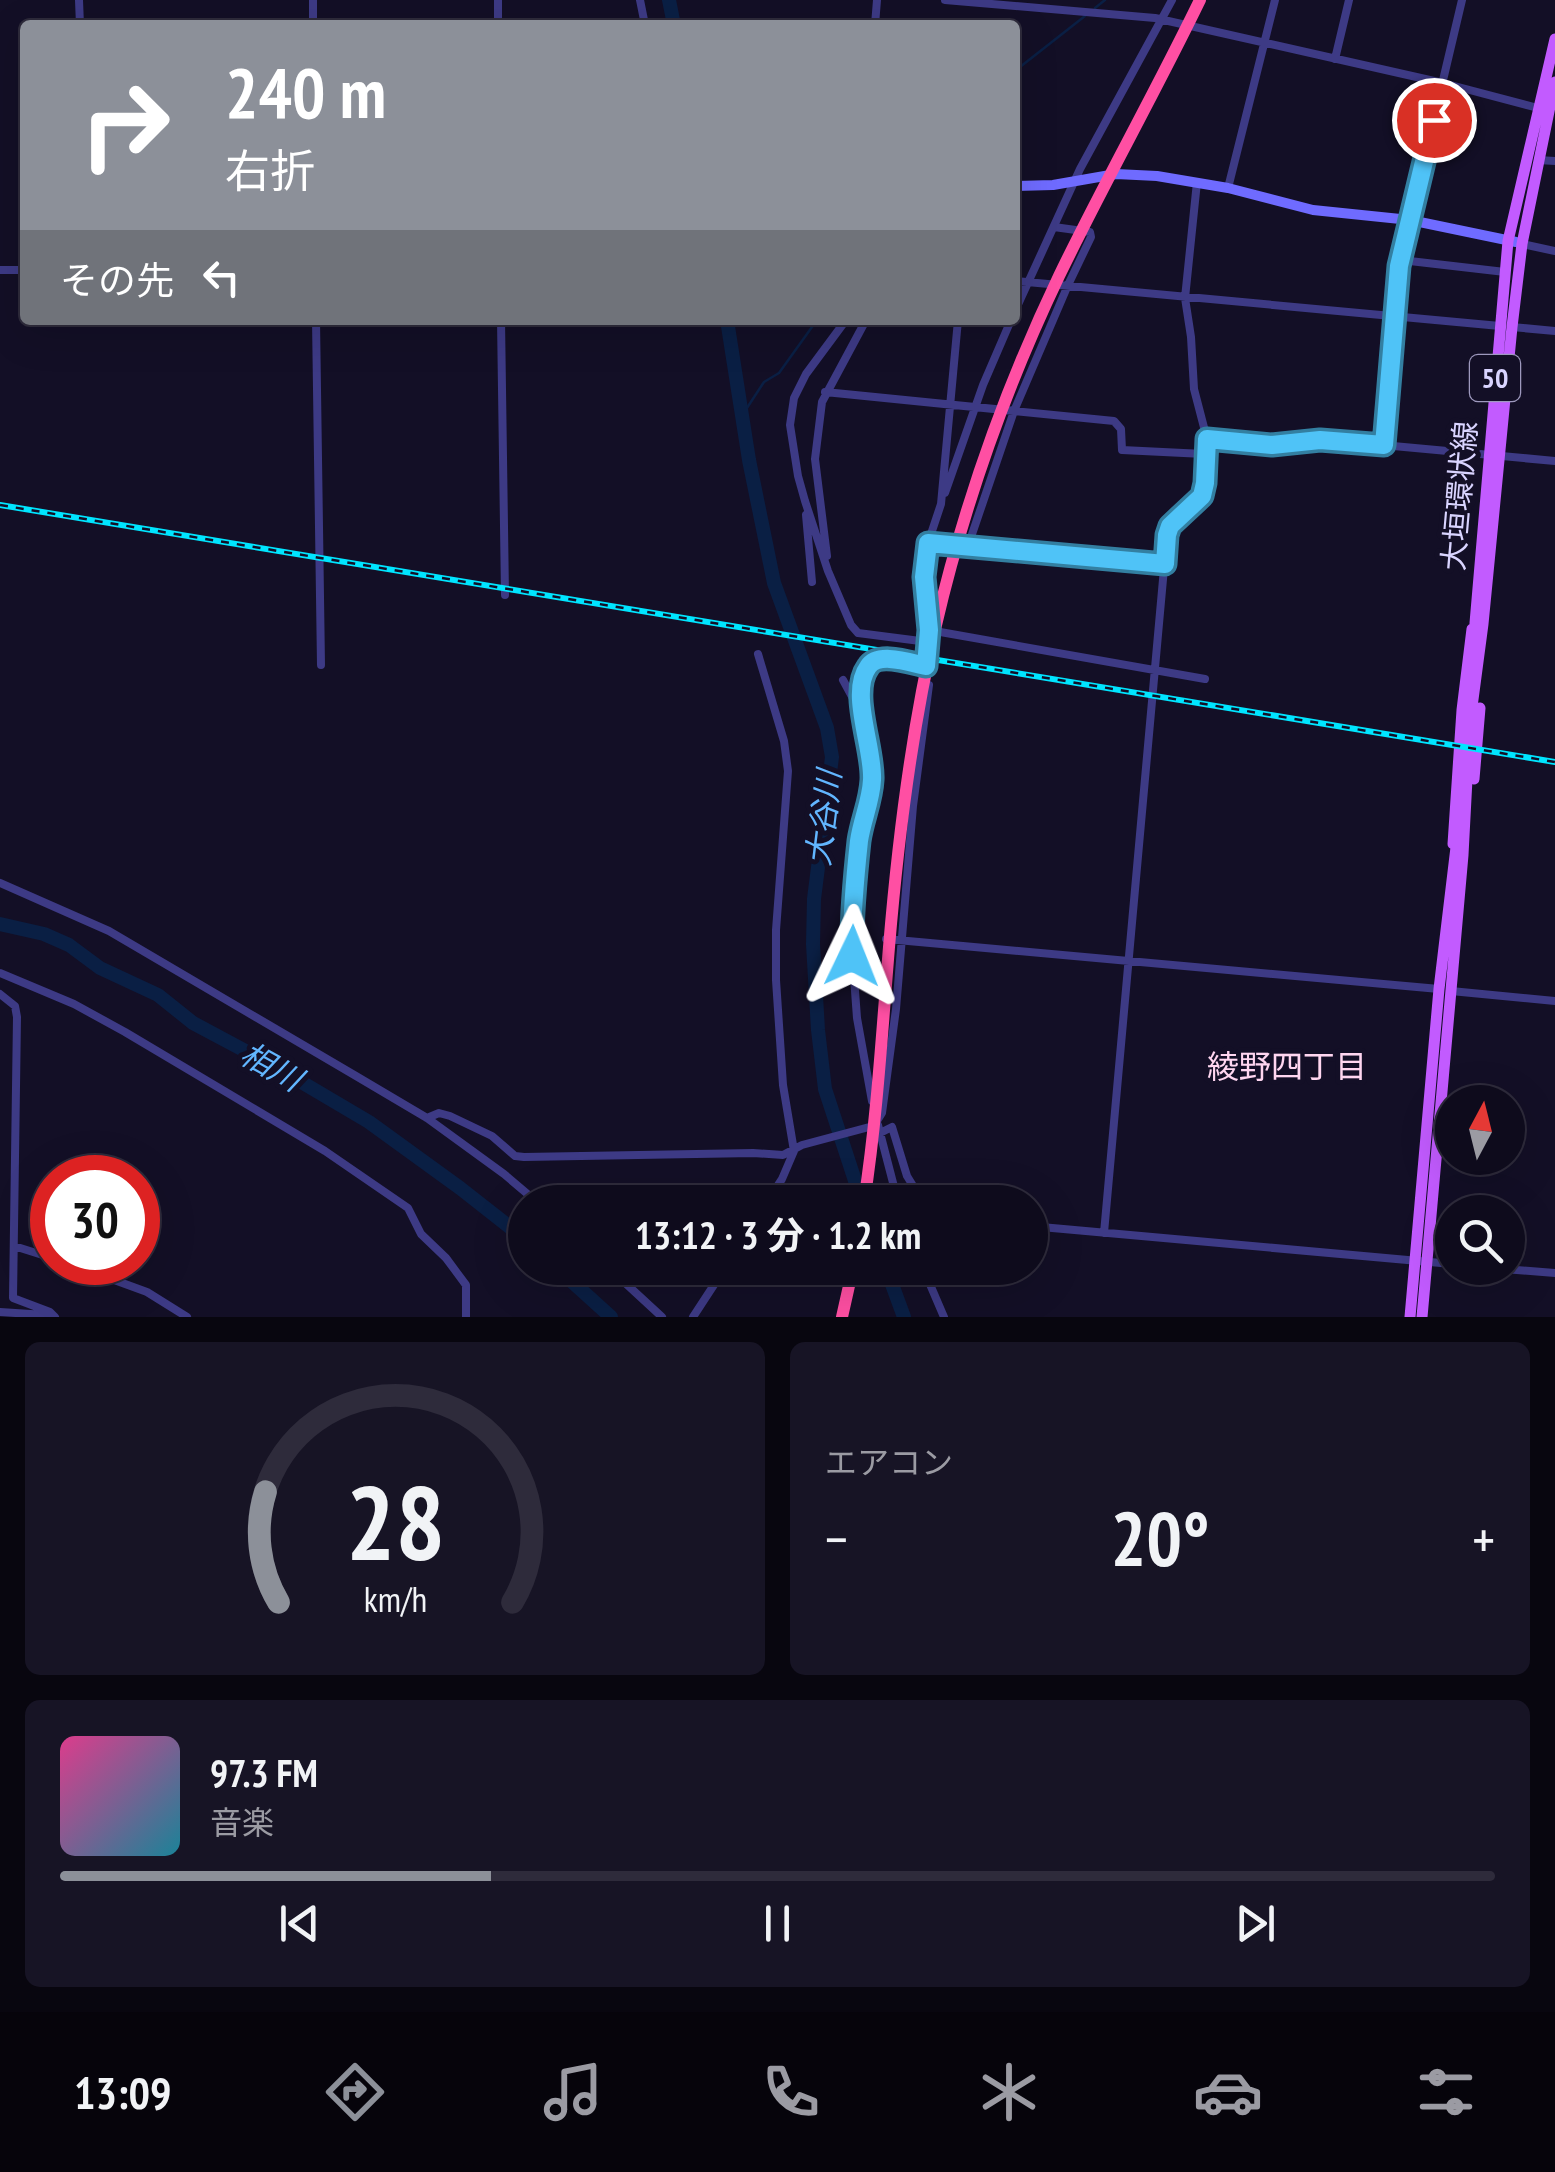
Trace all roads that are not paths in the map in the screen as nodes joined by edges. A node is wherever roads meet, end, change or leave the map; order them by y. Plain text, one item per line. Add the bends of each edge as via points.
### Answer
1 (944, 0) edge
2 (1172, 0) edge
3 (1200, 0) edge
4 (1274, 0) edge
5 (1349, 0) edge
6 (1462, 0) edge
7 (1163, 20) junction
8 (1555, 39) edge
9 (1264, 43) junction
10 (1335, 59) junction
11 (1555, 82) edge
12 (1443, 84) junction
13 (1538, 108) junction
14 (1538, 160) junction
15 (1555, 161) edge
16 (1075, 182) junction
17 (1197, 182) junction
18 (1020, 186) edge
19 (1228, 188) junction
20 (1410, 220) junction
21 (1054, 227) junction
22 (1515, 242) junction
23 (1555, 251) edge
24 (1401, 260) junction
25 (1505, 272) junction
26 (1020, 281) edge
27 (1028, 282) junction
28 (1068, 285) junction
29 (1185, 298) junction
30 (1020, 300) edge
31 (1396, 318) junction
32 (316, 325) edge
33 (500, 325) edge
34 (842, 325) edge
35 (863, 325) edge
36 (958, 325) edge
37 (1009, 325) edge
38 (1506, 327) junction
39 (1555, 331) edge
40 (825, 392) junction
41 (950, 406) junction
42 (975, 408) junction
43 (1014, 411) junction
44 (1207, 439) junction
45 (1384, 445) junction
46 (1204, 454) junction
47 (1495, 455) junction
48 (1555, 461) edge
49 (804, 501) junction
50 (941, 504) junction
51 (928, 543) junction
52 (968, 546) junction
53 (1165, 564) junction
54 (828, 571) junction
55 (812, 582) dead end
56 (505, 595) dead end
57 (1479, 624) junction
58 (929, 630) junction
59 (928, 642) junction
60 (758, 654) dead end
61 (320, 665) dead end
62 (926, 666) junction
63 (1155, 670) junction
64 (1205, 678) dead end
65 (843, 680) dead end
66 (862, 715) junction
67 (1458, 854) junction
68 (0, 883) edge
69 (884, 939) dead end
70 (901, 941) junction
71 (1129, 963) junction
72 (0, 973) edge
73 (1445, 990) junction
74 (0, 994) edge
75 (1555, 1001) edge
76 (426, 1118) junction
77 (876, 1126) junction
78 (798, 1148) junction
79 (517, 1185) edge
80 (778, 1185) edge
81 (866, 1185) edge
82 (893, 1185) edge
83 (912, 1185) edge
84 (1048, 1228) edge
85 (1104, 1233) junction
86 (14, 1246) junction
87 (30, 1251) edge
88 (1421, 1260) junction
89 (1435, 1262) edge
90 (1525, 1271) edge
91 (1555, 1274) edge
92 (127, 1285) edge
93 (627, 1285) edge
94 (714, 1285) edge
95 (849, 1285) edge
96 (930, 1285) edge
97 (0, 1312) edge
98 (52, 1315) edge
99 (187, 1317) edge
100 (466, 1317) edge
101 (662, 1317) edge
102 (693, 1317) edge
103 (842, 1317) edge
104 (944, 1317) edge
105 (1410, 1317) edge
106 (1422, 1317) edge

1 - 7 street
2 - 7 street
3 - 81 highway, bridge via 1031,338 950,570 907,779
4 - 9 street
5 - 10 street
6 - 12 street
7 - 9 street
7 - 16 street
8 - 13 main road, 大垣環状線 / 50
9 - 10 street
9 - 19 street
10 - 12 street
11 - 14 main road, 大垣環状線 / 50
12 - 13 street
12 - 20 street
13 - 22 main road, 大垣環状線 / 50
14 - 15 street
14 - 22 main road, 大垣環状線 / 50
16 - 17 street via 1116,174
16 - 18 street
16 - 21 street
17 - 19 street
17 - 29 street
19 - 20 street via 1313,210
20 - 22 street
20 - 24 street
21 - 27 street
21 - 28 street via 1092,237
22 - 23 street
22 - 25 main road, 大垣環状線 / 50
22 - 38 main road, 大垣環状線 / 50
24 - 25 street
24 - 31 street
25 - 38 main road, 大垣環状線 / 50
26 - 27 street
27 - 28 street
27 - 30 street
28 - 29 street
28 - 43 street
29 - 31 street
29 - 44 street
31 - 38 street
31 - 45 street
32 - 61 street
33 - 56 street
34 - 49 street via 794,398 790,425
35 - 40 street
36 - 41 street
37 - 42 street
38 - 39 street
38 - 47 main road, 大垣環状線 / 50
40 - 41 street
40 - 54 street via 815,459
41 - 42 street
41 - 50 street
42 - 43 street
42 - 50 street
43 - 46 street via 1114,421 1122,450
43 - 52 street
44 - 45 street
44 - 46 street
45 - 47 street
46 - 53 street via 1202,496 1170,526
47 - 48 street
47 - 57 main road, 大垣環状線 / 50
49 - 54 street
49 - 55 street
50 - 51 street
51 - 52 street
51 - 58 street
52 - 53 street
53 - 63 street
54 - 59 street via 858,633
57 - 67 main road, 大垣環状線 / 50
57 - 67 main road via 1485,633 1474,772
58 - 59 street
58 - 63 street
59 - 62 street
60 - 78 street via 788,771 776,980 782,1086
62 - 66 street via 874,660 863,679
62 - 70 street
63 - 64 street
63 - 71 street
65 - 66 street
66 - 77 street via 872,781 851,936
67 - 73 main road, 大垣環状線 / 50
68 - 76 street via 109,931
69 - 70 street
70 - 71 street
70 - 77 street
71 - 73 street
71 - 85 street
72 - 100 street via 112,1024 408,1208 466,1285
73 - 75 street
73 - 88 main road, 大垣環状線 / 50
74 - 86 street via 17,1017
76 - 78 street via 450,1116 524,1157 783,1155
76 - 79 street
77 - 78 street
77 - 82 street
77 - 83 street via 892,1128
78 - 80 street
84 - 85 street
85 - 88 street
86 - 87 street
86 - 98 street via 13,1298
88 - 89 street
88 - 105 main road, 大垣環状線 / 50
88 - 106 main road, 大垣環状線 / 50
90 - 91 street
92 - 99 street
93 - 101 street
94 - 102 street
95 - 103 highway
96 - 104 street
97 - 98 street

